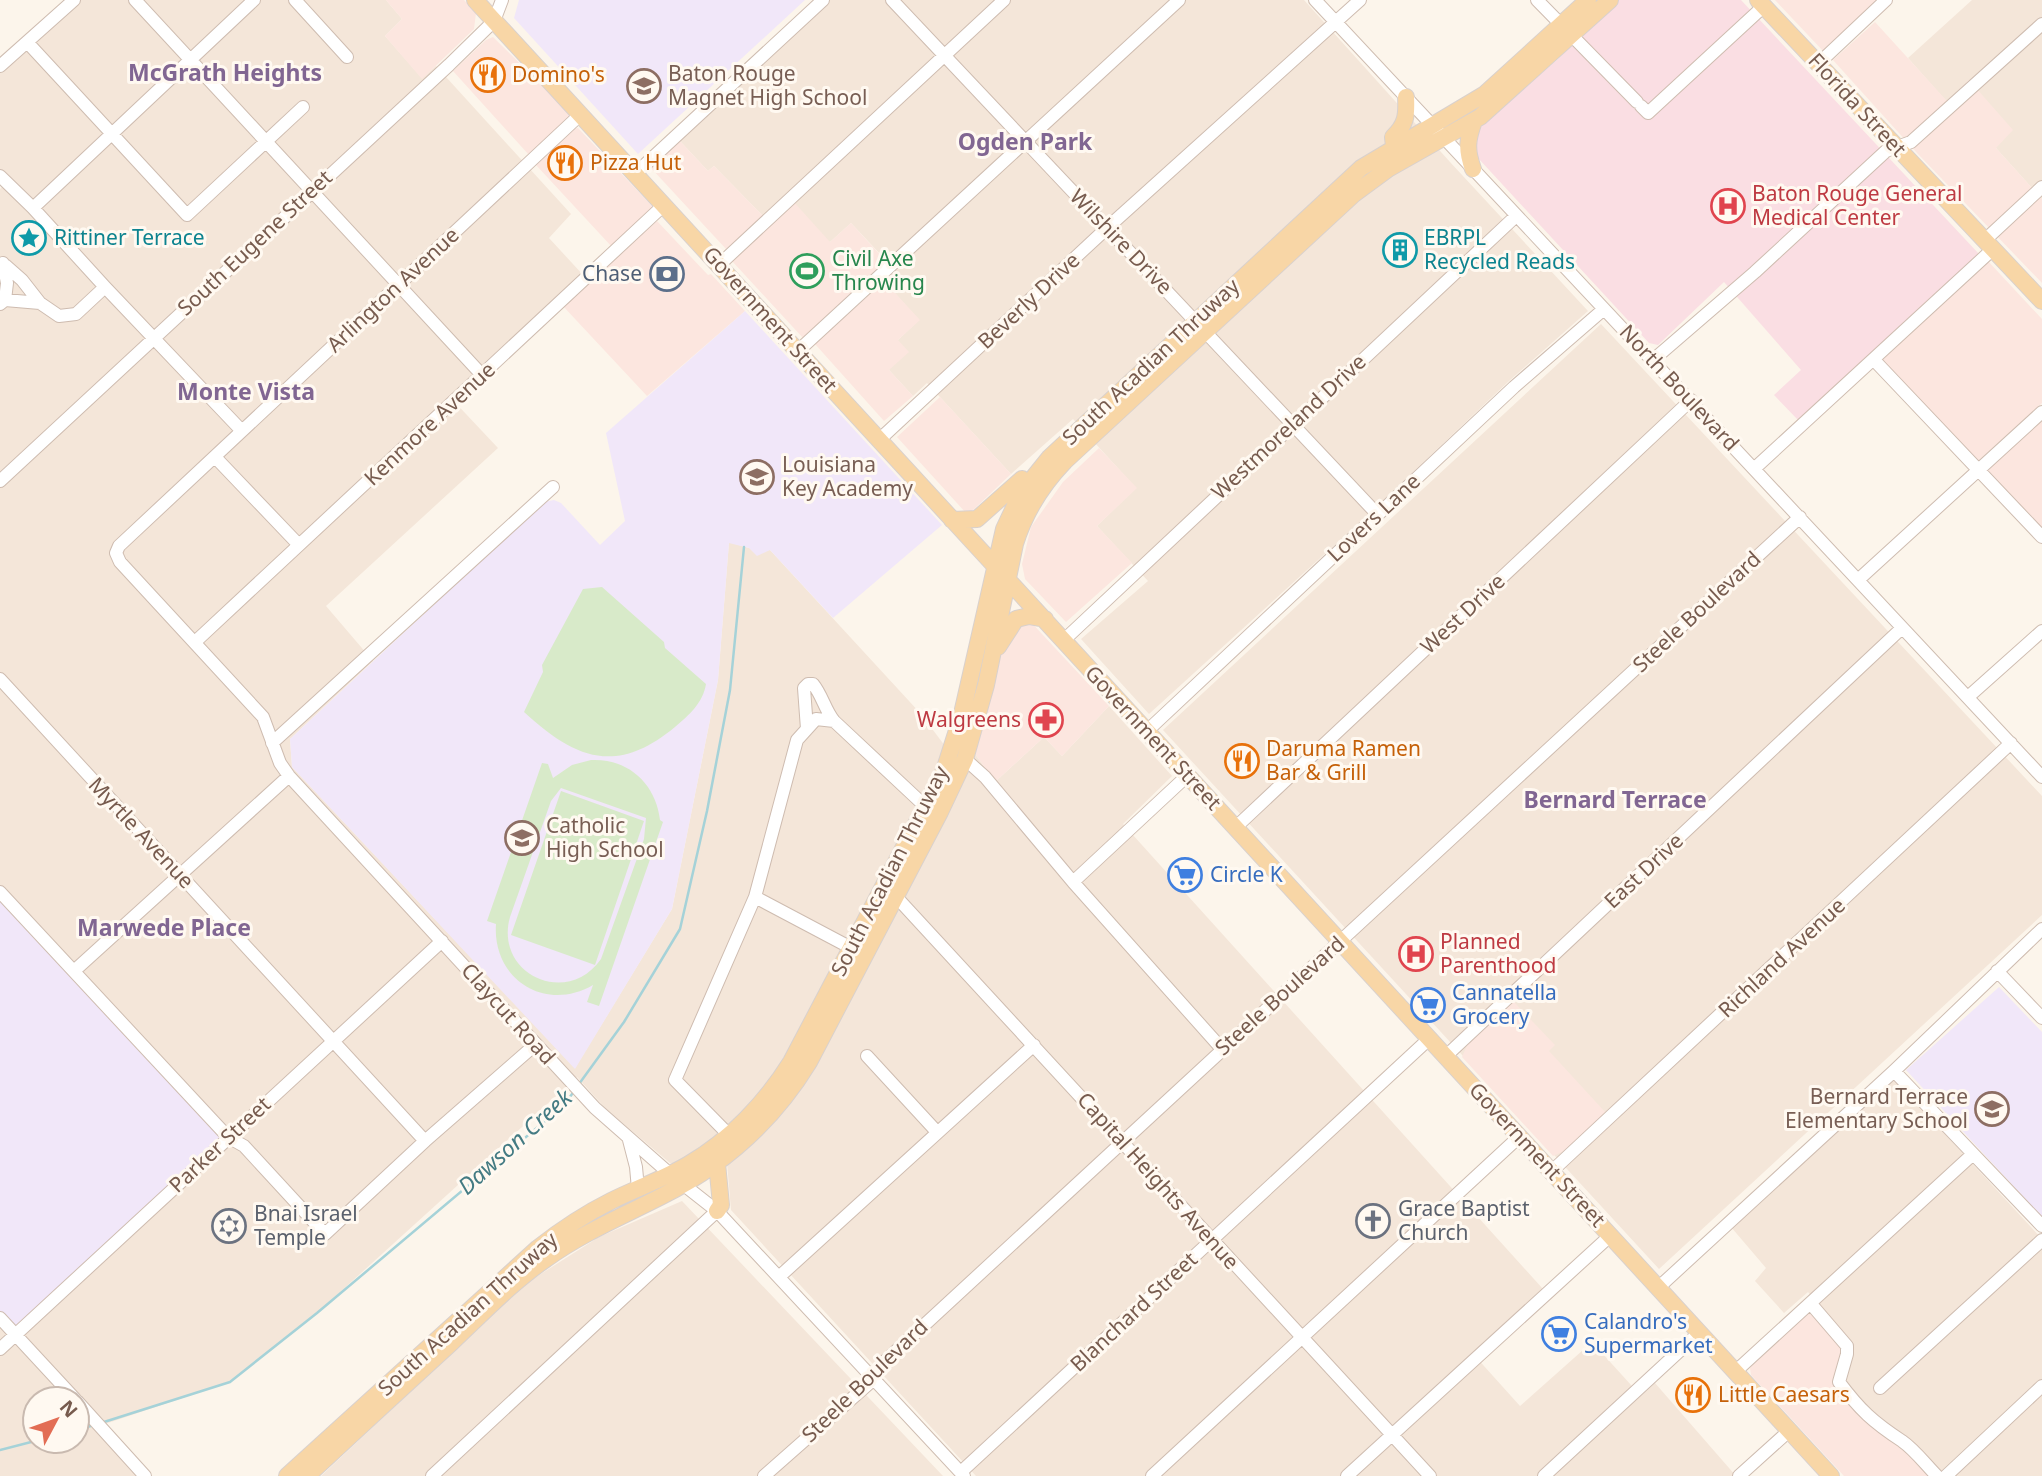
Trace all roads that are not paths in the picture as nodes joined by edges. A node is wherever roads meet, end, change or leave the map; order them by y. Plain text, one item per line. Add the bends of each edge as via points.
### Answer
1 (74, 0) edge
2 (135, 0) edge
3 (254, 0) edge
4 (295, 0) edge
5 (475, 0) edge
6 (502, 0) edge
7 (823, 0) edge
8 (892, 0) edge
9 (1004, 0) edge
10 (1179, 0) edge
11 (1315, 0) edge
12 (1360, 0) edge
13 (1537, 0) edge
14 (1588, 0) edge
15 (1611, 0) edge
16 (1886, 0) edge
17 (1761, 3) edge
18 (494, 20) junction
19 (1335, 22) junction
20 (2042, 24) edge
21 (1567, 31) junction
22 (27, 42) junction
23 (943, 55) junction
24 (347, 57) dead end
25 (190, 59) junction
26 (1, 64) edge
27 (1818, 64) junction
28 (1406, 97) junction
29 (303, 107) dead end
30 (580, 114) junction
31 (1474, 121) junction
32 (1432, 125) junction
33 (110, 133) junction
34 (1444, 138) junction
35 (1025, 142) junction
36 (265, 143) junction
37 (1394, 147) junction
38 (1897, 147) junction
39 (1474, 169) junction
40 (635, 174) junction
41 (2, 183) edge
42 (2042, 187) edge
43 (312, 190) junction
44 (664, 205) junction
45 (33, 208) junction
46 (1516, 216) junction
47 (1107, 228) junction
48 (1989, 245) junction
49 (2, 263) edge
50 (719, 265) junction
51 (399, 285) junction
52 (105, 287) junction
53 (2042, 301) edge
54 (3, 302) edge
55 (40, 303) junction
56 (1604, 309) junction
57 (1200, 326) junction
58 (153, 338) junction
59 (798, 351) junction
60 (1874, 359) junction
61 (1653, 360) junction
62 (482, 375) junction
63 (1691, 400) junction
64 (2042, 412) edge
65 (1292, 425) junction
66 (242, 431) junction
67 (879, 440) junction
68 (215, 457) junction
69 (1755, 468) junction
70 (1979, 470) junction
71 (1034, 474) junction
72 (0, 481) edge
73 (553, 487) dead end
74 (1378, 515) junction
75 (1800, 517) junction
76 (952, 520) junction
77 (2042, 537) edge
78 (299, 545) junction
79 (116, 553) joint
80 (994, 565) junction
81 (1008, 579) junction
82 (1858, 580) junction
83 (1045, 620) junction
84 (1902, 628) junction
85 (2042, 631) edge
86 (1064, 640) junction
87 (195, 642) junction
88 (992, 658) junction
89 (0, 680) edge
90 (1968, 697) junction
91 (834, 721) junction
92 (811, 724) junction
93 (1147, 731) junction
94 (272, 743) junction
95 (2011, 743) junction
96 (965, 759) junction
97 (1188, 775) junction
98 (289, 776) junction
99 (2042, 777) edge
100 (926, 807) junction
101 (1236, 827) junction
102 (180, 875) junction
103 (1073, 883) junction
104 (0, 892) edge
105 (755, 897) junction
106 (887, 897) junction
107 (2042, 929) edge
108 (442, 941) junction
109 (1340, 942) junction
110 (859, 951) junction
111 (74, 971) junction
112 (1997, 971) junction
113 (2042, 1018) edge
114 (1430, 1038) junction
115 (334, 1041) junction
116 (536, 1044) junction
117 (1034, 1045) junction
118 (1222, 1049) junction
119 (867, 1056) dead end
120 (1447, 1056) junction
121 (1894, 1070) junction
122 (937, 1132) junction
123 (729, 1135) junction
124 (1520, 1136) junction
125 (228, 1137) junction
126 (629, 1140) junction
127 (425, 1141) junction
128 (1124, 1142) junction
129 (1973, 1154) junction
130 (717, 1163) junction
131 (1552, 1171) junction
132 (677, 1179) junction
133 (638, 1189) junction
134 (717, 1211) junction
135 (2042, 1226) edge
136 (1611, 1235) junction
137 (2042, 1240) edge
138 (1211, 1241) junction
139 (780, 1276) junction
140 (1659, 1287) junction
141 (1811, 1304) junction
142 (0, 1318) edge
143 (1700, 1332) junction
144 (16, 1335) junction
145 (1302, 1337) junction
146 (0, 1349) edge
147 (1736, 1371) junction
148 (874, 1379) junction
149 (62, 1385) edge
150 (2042, 1386) edge
151 (1880, 1388) dead end
152 (91, 1416) edge
153 (1790, 1430) junction
154 (1392, 1434) junction
155 (962, 1474) edge
156 (145, 1476) edge
157 (287, 1476) edge
158 (307, 1476) edge
159 (432, 1476) edge
160 (764, 1476) edge
161 (1152, 1476) edge
162 (1347, 1476) edge
163 (1430, 1476) edge
164 (1544, 1476) edge
165 (1739, 1476) edge
166 (1831, 1476) edge
167 (1937, 1476) edge
168 (1946, 1476) edge

1 - 22 street
2 - 25 street
3 - 25 street
4 - 24 street
5 - 18 main road, Government Street
6 - 18 street, South Eugene Street
7 - 40 street
8 - 23 street, Wilshire Drive
9 - 23 street
10 - 35 street
11 - 19 street, North Boulevard
12 - 19 street, Beverly Drive
13 - 21 street
14 - 21 main road
15 - 21 main road
16 - 27 street
17 - 21 street via 1642,107
17 - 27 main road, Florida Street
18 - 30 main road, Government Street
18 - 43 street, South Eugene Street
19 - 28 street, North Boulevard
19 - 47 street, Beverly Drive
20 - 38 street via 1911,142
21 - 31 main road, South Acadian Thruway via 1503,98
21 - 32 main road, South Acadian Thruway via 1485,94
22 - 26 street
22 - 33 street
23 - 35 street, Wilshire Drive
23 - 50 street
25 - 33 street
25 - 36 street
27 - 38 main road, Florida Street
28 - 32 street, North Boulevard
28 - 37 main road via 1406,119 1392,137
29 - 36 street
30 - 40 main road, Government Street
30 - 51 street, Arlington Avenue
31 - 34 main road, South Acadian Thruway
31 - 39 main road via 1466,140
32 - 34 street, North Boulevard
32 - 37 main road, South Acadian Thruway
33 - 36 street via 187,215
33 - 45 street
34 - 39 street, North Boulevard
34 - 57 main road, South Acadian Thruway via 1354,194
35 - 47 street, Wilshire Drive
35 - 59 street
36 - 43 street
37 - 57 main road, South Acadian Thruway via 1361,168
38 - 48 main road, Florida Street
38 - 61 street via 1886,151
39 - 46 street, North Boulevard
40 - 44 main road, Government Street
41 - 45 street
42 - 48 street
43 - 51 street
43 - 58 street, South Eugene Street
44 - 50 main road, Government Street
44 - 62 street, Kenmore Avenue
45 - 52 street
46 - 56 street, North Boulevard
46 - 65 street, Westmoreland Drive
47 - 57 street, Wilshire Drive
47 - 67 street, Beverly Drive
48 - 53 main road, Florida Street
48 - 60 street
49 - 54 street
49 - 55 street
50 - 59 main road, Government Street
51 - 62 street
51 - 66 street, Arlington Avenue
52 - 55 street via 76,314 59,316
52 - 58 street
54 - 55 street
56 - 61 street, North Boulevard
56 - 74 street, Lovers Lane
57 - 65 street, Wilshire Drive
57 - 71 main road, South Acadian Thruway via 1085,423
57 - 81 main road, South Acadian Thruway via 1044,484 1019,531
58 - 66 street
58 - 72 street, South Eugene Street
59 - 67 main road, Government Street
60 - 69 street
60 - 70 street
61 - 63 street, North Boulevard
62 - 78 street, Kenmore Avenue
63 - 69 street, North Boulevard
63 - 101 street, West Drive
64 - 70 street
65 - 74 street, Wilshire Drive
65 - 86 street, Westmoreland Drive
66 - 68 street, Arlington Avenue
67 - 76 main road, Government Street
68 - 78 street
68 - 79 street, Arlington Avenue
69 - 75 street, North Boulevard
70 - 77 street
70 - 82 street
71 - 76 main road via 976,519
71 - 80 main road, South Acadian Thruway via 1011,511
73 - 94 street
74 - 93 street, Lovers Lane
75 - 82 street, North Boulevard
75 - 109 street, Steele Boulevard
76 - 80 main road, Government Street
78 - 87 street, Kenmore Avenue
79 - 87 street, Claycut Road
80 - 81 main road, Government Street
80 - 100 main road, South Acadian Thruway via 961,718 944,771
81 - 83 main road, Government Street
81 - 88 main road, South Acadian Thruway
82 - 84 street, North Boulevard
83 - 86 main road, Government Street
83 - 88 main road via 1025,616 1016,620
84 - 90 street, North Boulevard
84 - 120 street, East Drive
85 - 90 street
86 - 93 main road, Government Street
87 - 94 street, Claycut Road via 263,717
88 - 96 main road, South Acadian Thruway
89 - 102 street, Myrtle Avenue
90 - 95 street, North Boulevard
91 - 92 street
91 - 92 street via 818,690 808,684 803,695
91 - 100 street
92 - 105 street via 797,740
93 - 97 main road, Government Street
94 - 98 street, Claycut Road
95 - 99 street, North Boulevard
95 - 131 street, Richland Avenue
96 - 103 street
96 - 106 main road, South Acadian Thruway via 940,812
97 - 101 main road, Government Street
97 - 103 street
98 - 102 street
98 - 108 street, Claycut Road
100 - 106 main road, South Acadian Thruway
101 - 109 main road, Government Street
102 - 111 street
102 - 115 street, Myrtle Avenue
103 - 118 street
104 - 111 street
105 - 110 street
105 - 123 street via 675,1080
106 - 110 main road, South Acadian Thruway
106 - 117 street, Capital Heights Avenue via 900,901
107 - 112 street
108 - 115 street, Parker Street
108 - 116 street, Claycut Road
109 - 114 main road, Government Street
109 - 118 street, Steele Boulevard
110 - 123 main road, South Acadian Thruway via 782,1077
110 - 130 main road, South Acadian Thruway via 809,1062 790,1091 753,1133
111 - 125 street
112 - 113 street
112 - 121 street
114 - 120 main road, Government Street
114 - 138 street, Blanchard Street
115 - 125 street, Parker Street
115 - 127 street, Myrtle Avenue
116 - 126 street, Claycut Road
116 - 127 street
117 - 122 street
117 - 128 street, Capital Heights Avenue
118 - 128 street, Steele Boulevard
119 - 122 street
120 - 124 main road, Government Street
121 - 129 street
121 - 140 street
122 - 139 street
123 - 132 main road, South Acadian Thruway via 690,1163
124 - 131 main road, Government Street
124 - 145 street
125 - 127 street via 244,1146 325,1234
125 - 144 street, Parker Street
126 - 132 street, Claycut Road
126 - 133 street
128 - 138 street, Capital Heights Avenue
128 - 148 street, Steele Boulevard via 882,1364
129 - 135 street
129 - 141 street
130 - 132 main road, South Acadian Thruway
130 - 134 main road via 721,1205
131 - 136 main road, Government Street
132 - 133 main road, South Acadian Thruway
132 - 134 street, Claycut Road
132 - 158 main road, South Acadian Thruway via 529,1272
133 - 157 main road, South Acadian Thruway via 597,1209 535,1251
134 - 139 street, Claycut Road
134 - 159 street
136 - 140 main road, Government Street
136 - 154 street
137 - 151 street
138 - 145 street, Capital Heights Avenue
138 - 155 street, Blanchard Street
139 - 148 street, Claycut Road
140 - 143 main road, Government Street
141 - 147 street
141 - 167 street via 1847,1346 1839,1382 1858,1407 1903,1441
142 - 144 street
143 - 147 main road, Government Street
143 - 164 street
144 - 146 street, Parker Street
144 - 149 street
145 - 154 street, Capital Heights Avenue
145 - 161 street
147 - 153 main road, Government Street
148 - 155 street, Claycut Road
148 - 160 street, Steele Boulevard
150 - 168 street
152 - 156 street
153 - 165 street
153 - 166 main road, Government Street
154 - 162 street
154 - 163 street, Capital Heights Avenue

